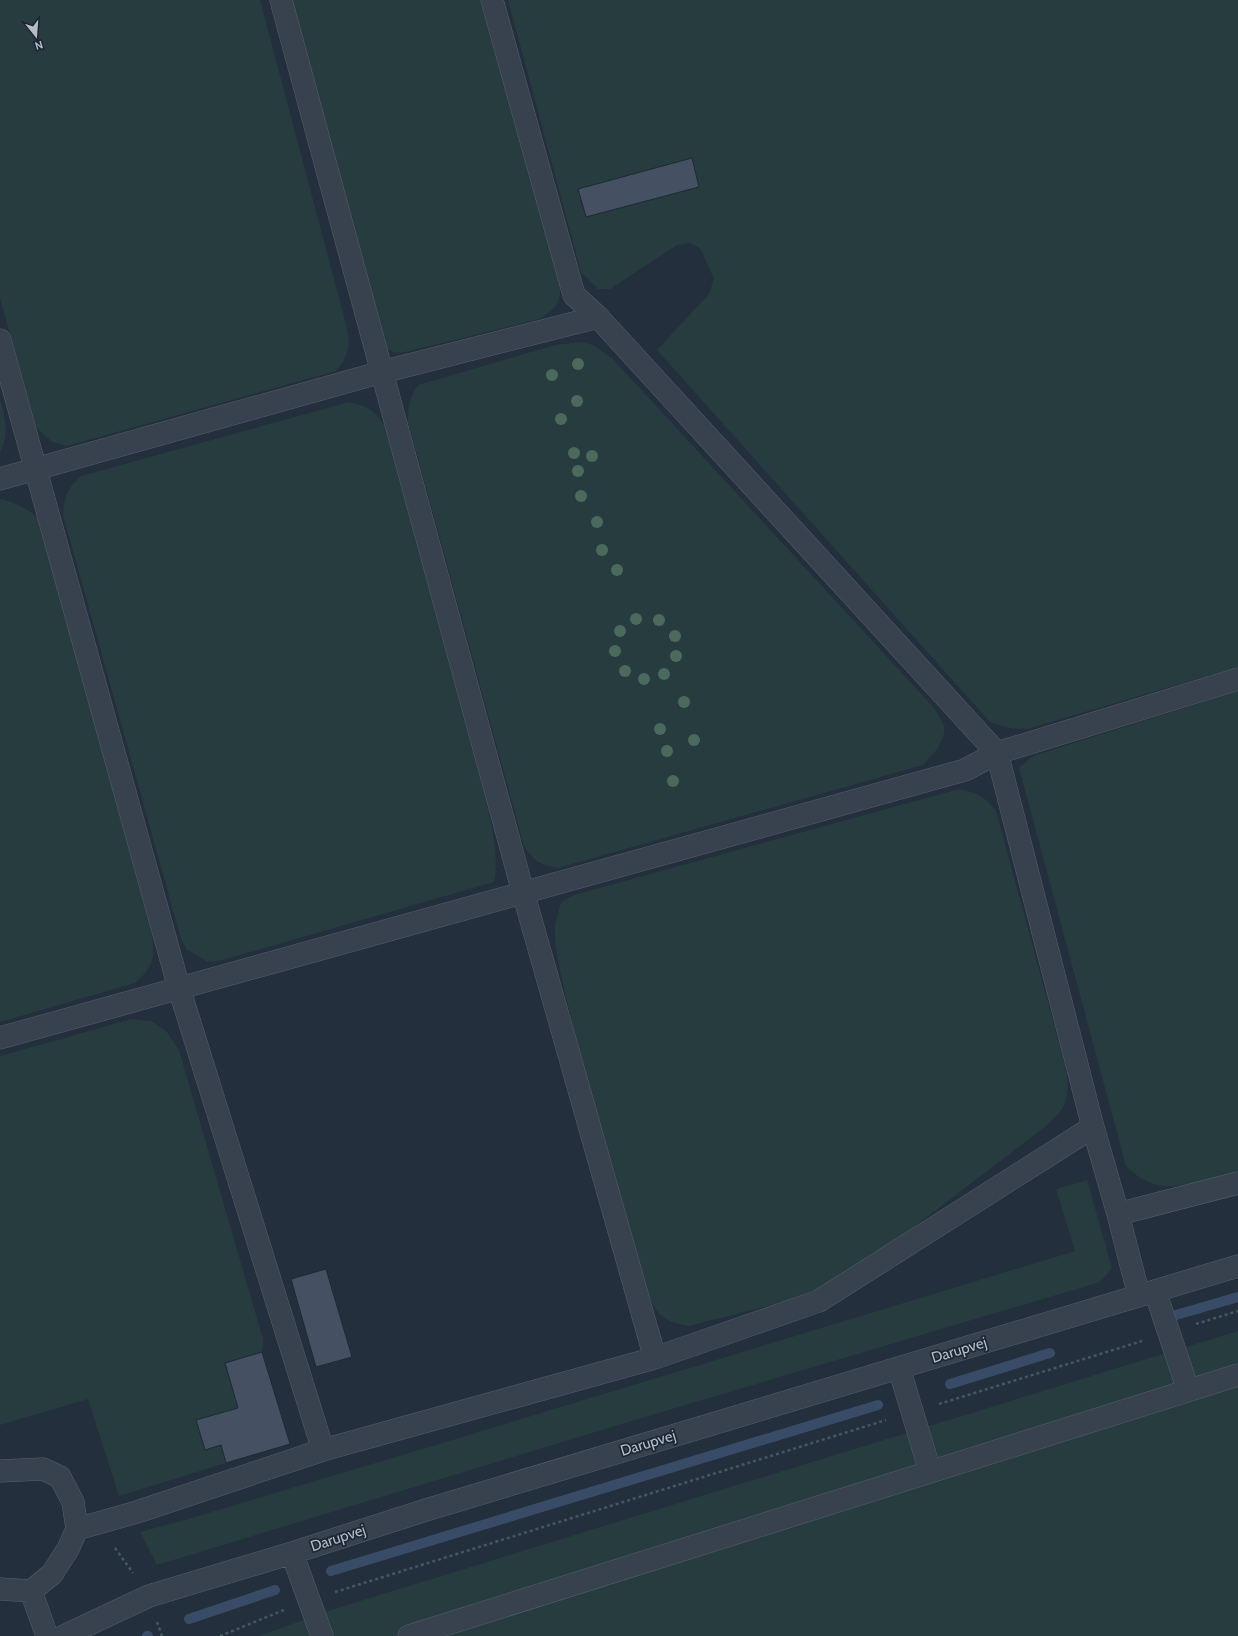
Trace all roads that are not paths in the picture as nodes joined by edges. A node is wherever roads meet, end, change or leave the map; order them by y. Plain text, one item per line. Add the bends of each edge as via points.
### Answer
1 (281, 0) edge
2 (492, 0) edge
3 (598, 317) junction
4 (0, 340) edge
5 (382, 372) junction
6 (37, 469) junction
7 (0, 479) edge
8 (1238, 679) edge
9 (997, 754) junction
10 (523, 892) junction
11 (179, 988) junction
12 (0, 1038) edge
13 (1093, 1127) junction
14 (1238, 1183) edge
15 (1118, 1214) junction
16 (1238, 1266) edge
17 (1147, 1293) junction
18 (655, 1358) junction
19 (899, 1368) junction
20 (1238, 1375) edge
21 (1188, 1390) junction
22 (323, 1450) junction
23 (0, 1471) edge
24 (930, 1471) junction
25 (78, 1529) junction
26 (292, 1553) junction
27 (0, 1589) edge
28 (31, 1591) junction
29 (47, 1636) edge
30 (64, 1636) edge
31 (322, 1636) edge
32 (409, 1636) edge

1 - 5 street
2 - 3 street via 574,295
3 - 5 street
3 - 9 street
4 - 6 street
5 - 6 street
5 - 10 street
6 - 7 street
6 - 11 street
8 - 9 street
9 - 10 street via 965,770
9 - 13 street
10 - 11 street
10 - 18 street
11 - 12 street
11 - 22 street
13 - 15 street
13 - 18 street via 819,1301
14 - 15 street
15 - 17 street
16 - 17 street, Darupvej
17 - 19 street, Darupvej
17 - 21 street via 1168,1332
18 - 22 street
19 - 24 street
19 - 26 street, Darupvej via 426,1510
20 - 21 street
21 - 24 street
22 - 25 street
23 - 25 street via 42,1469 60,1477 73,1502
24 - 32 street
25 - 28 street via 52,1574
26 - 30 street, Darupvej via 149,1596
26 - 31 street
27 - 28 street
28 - 29 street

